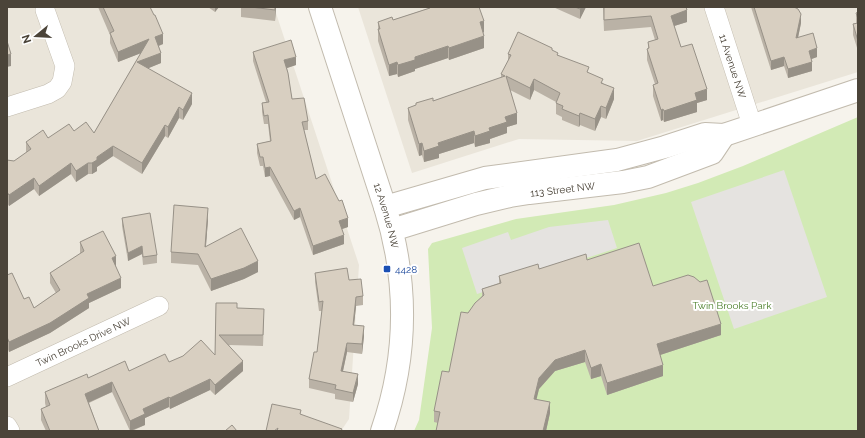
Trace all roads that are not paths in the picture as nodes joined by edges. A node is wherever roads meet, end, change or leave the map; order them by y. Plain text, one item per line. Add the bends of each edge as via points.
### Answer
1 (320, 7) edge
2 (714, 7) edge
3 (45, 10) dead end
4 (858, 90) edge
5 (7, 107) edge
6 (752, 125) junction
7 (724, 135) junction
8 (385, 207) junction
9 (392, 230) junction
10 (159, 306) dead end
11 (7, 377) edge
12 (7, 426) edge
13 (10, 431) edge
14 (382, 431) edge

1 - 8 street, 12 Avenue NW
2 - 6 street, 11 Avenue NW
3 - 5 street via 65,66 62,82 57,89 48,94
4 - 6 street
6 - 7 street
7 - 8 street via 705,134 617,160 485,178
7 - 9 street, 113 Street NW via 712,153 648,176 623,182 510,196
8 - 9 street, 12 Avenue NW
9 - 14 street, 12 Avenue NW via 401,280 402,334 395,382
10 - 11 street, Twin Brooks Drive NW
12 - 13 street

